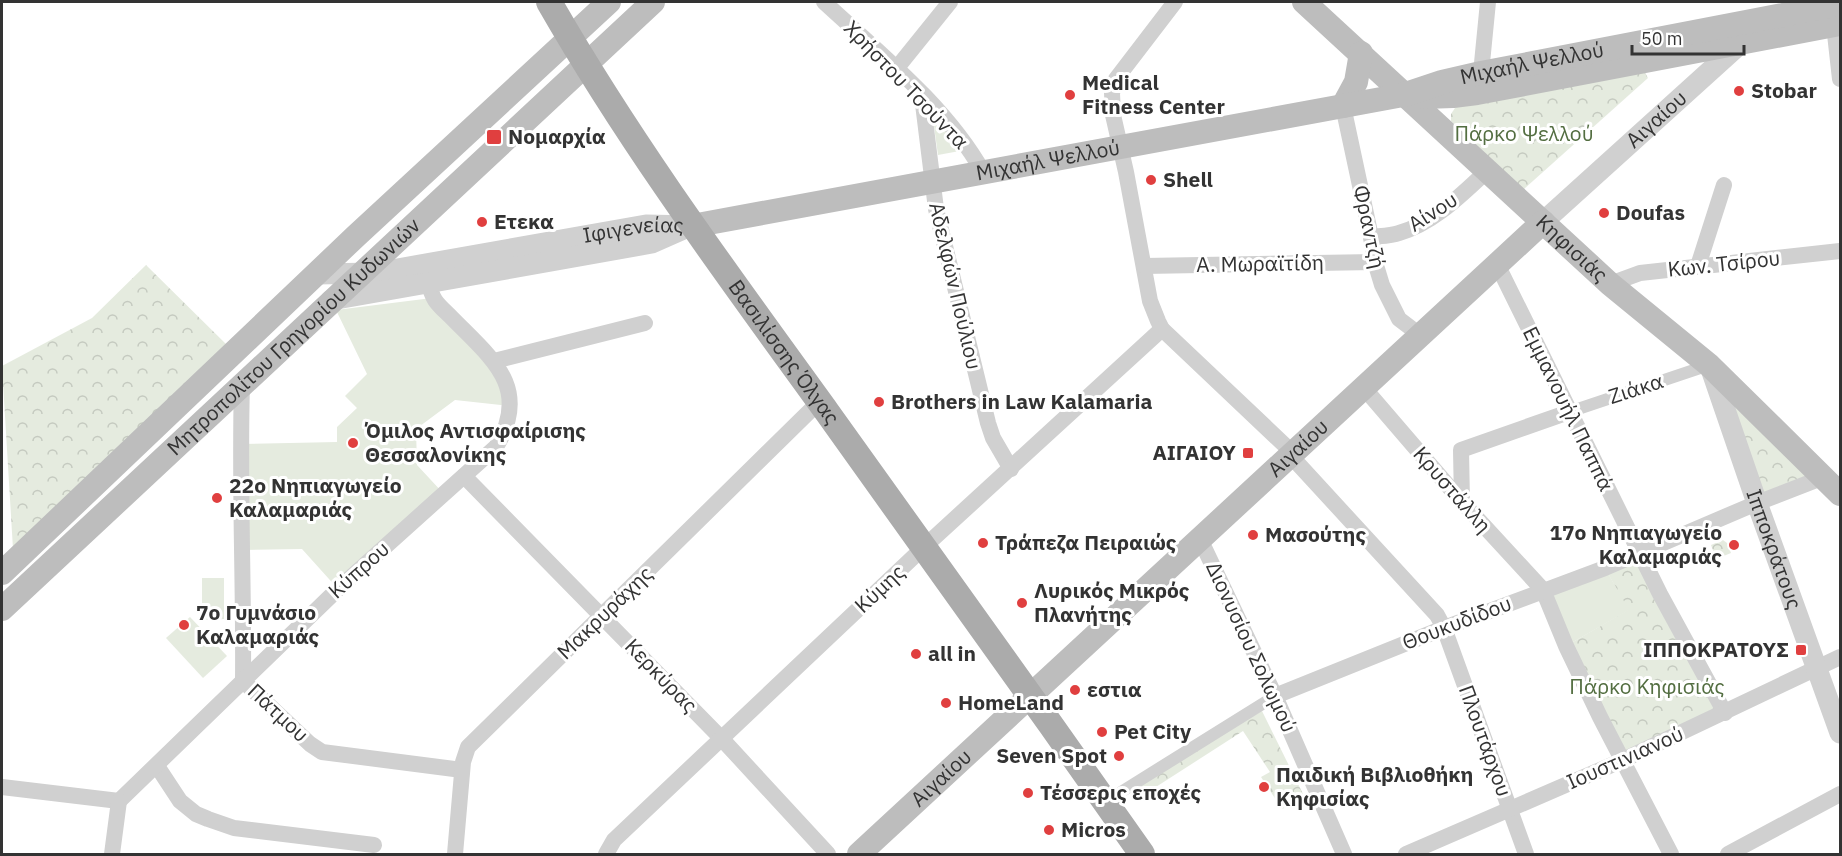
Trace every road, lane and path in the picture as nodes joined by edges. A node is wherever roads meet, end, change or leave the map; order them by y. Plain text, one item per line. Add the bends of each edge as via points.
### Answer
1 (549, 2) edge
2 (609, 2) edge
3 (653, 2) edge
4 (824, 2) edge
5 (950, 2) edge
6 (1175, 2) edge
7 (1304, 2) edge
8 (1488, 2) edge
9 (1838, 17) edge
10 (570, 36) junction
11 (1741, 43) junction
12 (1361, 54) junction
13 (586, 63) junction
14 (896, 69) junction
15 (1482, 74) junction
16 (1840, 79) edge
17 (1403, 95) junction
18 (922, 96) junction
19 (1343, 106) junction
20 (1120, 147) junction
21 (1487, 171) junction
22 (983, 172) junction
23 (931, 182) junction
24 (1724, 185) dead end
25 (1543, 222) junction
26 (692, 226) junction
27 (1371, 237) junction
28 (1840, 251) edge
29 (1375, 262) junction
30 (1497, 264) junction
31 (1144, 266) junction
32 (1698, 266) junction
33 (316, 274) junction
34 (360, 274) junction
35 (429, 284) junction
36 (1610, 284) junction
37 (331, 300) junction
38 (645, 323) dead end
39 (1162, 329) junction
40 (1420, 335) junction
41 (494, 361) junction
42 (1709, 365) junction
43 (242, 384) junction
44 (1364, 388) junction
45 (819, 402) junction
46 (1569, 412) junction
47 (1292, 454) junction
48 (1011, 469) junction
49 (464, 476) junction
50 (1832, 486) edge
51 (1462, 502) junction
52 (1757, 503) junction
53 (1200, 539) junction
54 (924, 547) junction
55 (1641, 553) junction
56 (2, 573) edge
57 (1543, 590) junction
58 (2, 609) edge
59 (602, 616) junction
60 (1444, 628) junction
61 (1840, 657) edge
62 (1816, 668) junction
63 (243, 681) junction
64 (1032, 695) junction
65 (1275, 696) junction
66 (1725, 713) junction
67 (1840, 733) edge
68 (722, 738) junction
69 (1621, 761) junction
70 (156, 766) junction
71 (462, 770) junction
72 (2, 787) edge
73 (1840, 794) edge
74 (119, 801) junction
75 (1105, 802) junction
76 (1509, 808) junction
77 (374, 845) dead end
78 (112, 855) edge
79 (455, 855) edge
80 (606, 855) edge
81 (828, 855) edge
82 (859, 855) edge
83 (1142, 855) edge
84 (1344, 855) edge
85 (1406, 855) edge
86 (1526, 855) edge
87 (1671, 855) edge
88 (1728, 855) edge

1 - 10 main road, Βασιλίσσης Όλγας
2 - 10 main road, Μητροπολίτου Γρηγορίου Κυδωνιών
3 - 13 main road, Μητροπολίτου Γρηγορίου Κυδωνιών
4 - 14 street, Χρήστου Τσούντα
5 - 14 street
6 - 20 street via 1116,79 1113,104
7 - 12 main road, Κηφισιάς
8 - 15 street
9 - 11 main road, Μιχαήλ Ψελλού
9 - 15 main road, Μιχαήλ Ψελλού
9 - 16 street
10 - 13 main road, Βασιλίσσης Όλγας
10 - 33 main road, Μητροπολίτου Γρηγορίου Κυδωνιών
11 - 17 main road, Μιχαήλ Ψελλού via 1477,93 1429,98
11 - 25 street, Αιγαίου
12 - 17 main road, Κηφισιάς
12 - 19 main road via 1356,82
13 - 26 main road, Βασιλίσσης Όλγας
13 - 34 main road, Μητροπολίτου Γρηγορίου Κυδωνιών
14 - 18 street, Χρήστου Τσούντα
15 - 17 main road, Μιχαήλ Ψελλού
17 - 19 main road, Μιχαήλ Ψελλού
17 - 21 main road, Κηφισιάς
18 - 22 street, Χρήστου Τσούντα via 970,149
18 - 23 street, Αδελφών Πούλιου
19 - 20 main road, Μιχαήλ Ψελλού
19 - 27 street, Φραντζή
20 - 22 main road, Μιχαήλ Ψελλού
20 - 31 street
21 - 25 main road, Κηφισιάς
21 - 27 street, Αίνου via 1451,204 1418,225 1399,234
22 - 23 main road, Μιχαήλ Ψελλού
23 - 26 main road, Μιχαήλ Ψελλού
23 - 48 street, Αδελφών Πούλιου via 988,423
24 - 32 street
25 - 30 main road, Αιγαίου
25 - 36 main road, Κηφισιάς
26 - 34 street, Ιφιγενείας via 646,225 419,267
26 - 35 street, Ιφιγενείας via 652,243
26 - 45 main road, Βασιλίσσης Όλγας
27 - 29 street, Φραντζή
28 - 32 street, Κων. Τσίρου
29 - 31 street, Α. Μωραϊτίδη
29 - 40 street, Φραντζή via 1399,319
30 - 40 main road, Αιγαίου
30 - 46 street, Εμμανουήλ Παππά
31 - 39 street via 1150,301
32 - 36 street, Κων. Τσίρου via 1640,273
33 - 34 street, Ιφιγενείας
33 - 56 main road, Μητροπολίτου Γρηγορίου Κυδωνιών
34 - 37 main road, Μητροπολίτου Γρηγορίου Κυδωνιών
35 - 37 street, Ιφιγενείας
35 - 41 street, Κύπρου via 432,298
36 - 42 main road, Κηφισιάς
37 - 43 main road, Μητροπολίτου Γρηγορίου Κυδωνιών
38 - 41 street
39 - 47 street, Πλουτάρχου
39 - 48 street, Κύμης
40 - 44 main road, Αιγαίου
41 - 49 street, Κύπρου via 506,381 510,406 505,432
42 - 46 street, Ζιάκα
42 - 50 main road, Κηφισιάς
42 - 52 street, Ιπποκράτους
43 - 58 main road, Μητροπολίτου Γρηγορίου Κυδωνιών
43 - 63 street, Πάτμου
44 - 47 main road, Αιγαίου
44 - 51 street, Κρυστάλλη
45 - 54 main road, Βασιλίσσης Όλγας
45 - 59 street, Μακρυράχης
46 - 51 street, Ζιάκα via 1461,450
46 - 55 street, Εμμανουήλ Παππά
47 - 53 main road, Αιγαίου
47 - 60 street, Πλουτάρχου via 1427,602
48 - 54 street, Κύμης
49 - 59 street, Κερκύρας
49 - 63 street, Κύπρου
50 - 52 street, Θουκυδίδου
51 - 57 street, Κρυστάλλη
52 - 55 street, Θουκυδίδου
52 - 62 street, Ιπποκράτους
53 - 64 main road, Αιγαίου
53 - 65 street, Διονυσίου Σολωμού
54 - 64 main road, Βασιλίσσης Όλγας
54 - 68 street, Κύμης
55 - 57 street, Θουκυδίδου
55 - 66 street, Εμμανουήλ Παππά
57 - 60 street, Θουκυδίδου
57 - 69 street
59 - 68 street, Κερκύρας
59 - 71 street, Μακρυράχης via 473,741
60 - 65 street, Θουκυδίδου
60 - 76 street, Πλουτάρχου
61 - 62 street, Ιουστινιανού
62 - 66 street, Ιουστινιανού
62 - 67 street, Ιπποκράτους
63 - 70 street, Κύπρου
63 - 71 street, Πάτμου via 322,752
64 - 75 main road, Βασιλίσσης Όλγας
64 - 82 main road, Αιγαίου
65 - 75 street, Θουκυδίδου
65 - 84 street, Διονυσίου Σολωμού
66 - 69 street, Ιουστινιανού
68 - 80 street, Κύμης via 614,840
68 - 81 street, Κερκύρας
69 - 76 street, Ιουστινιανού
69 - 87 street
70 - 74 street, Κύπρου
70 - 77 street via 180,801 208,819 234,828
71 - 79 street, Μακρυράχης
72 - 74 street
73 - 88 street
74 - 78 street
75 - 83 main road, Βασιλίσσης Όλγας
76 - 85 street, Ιουστινιανού
76 - 86 street, Πλουτάρχου

